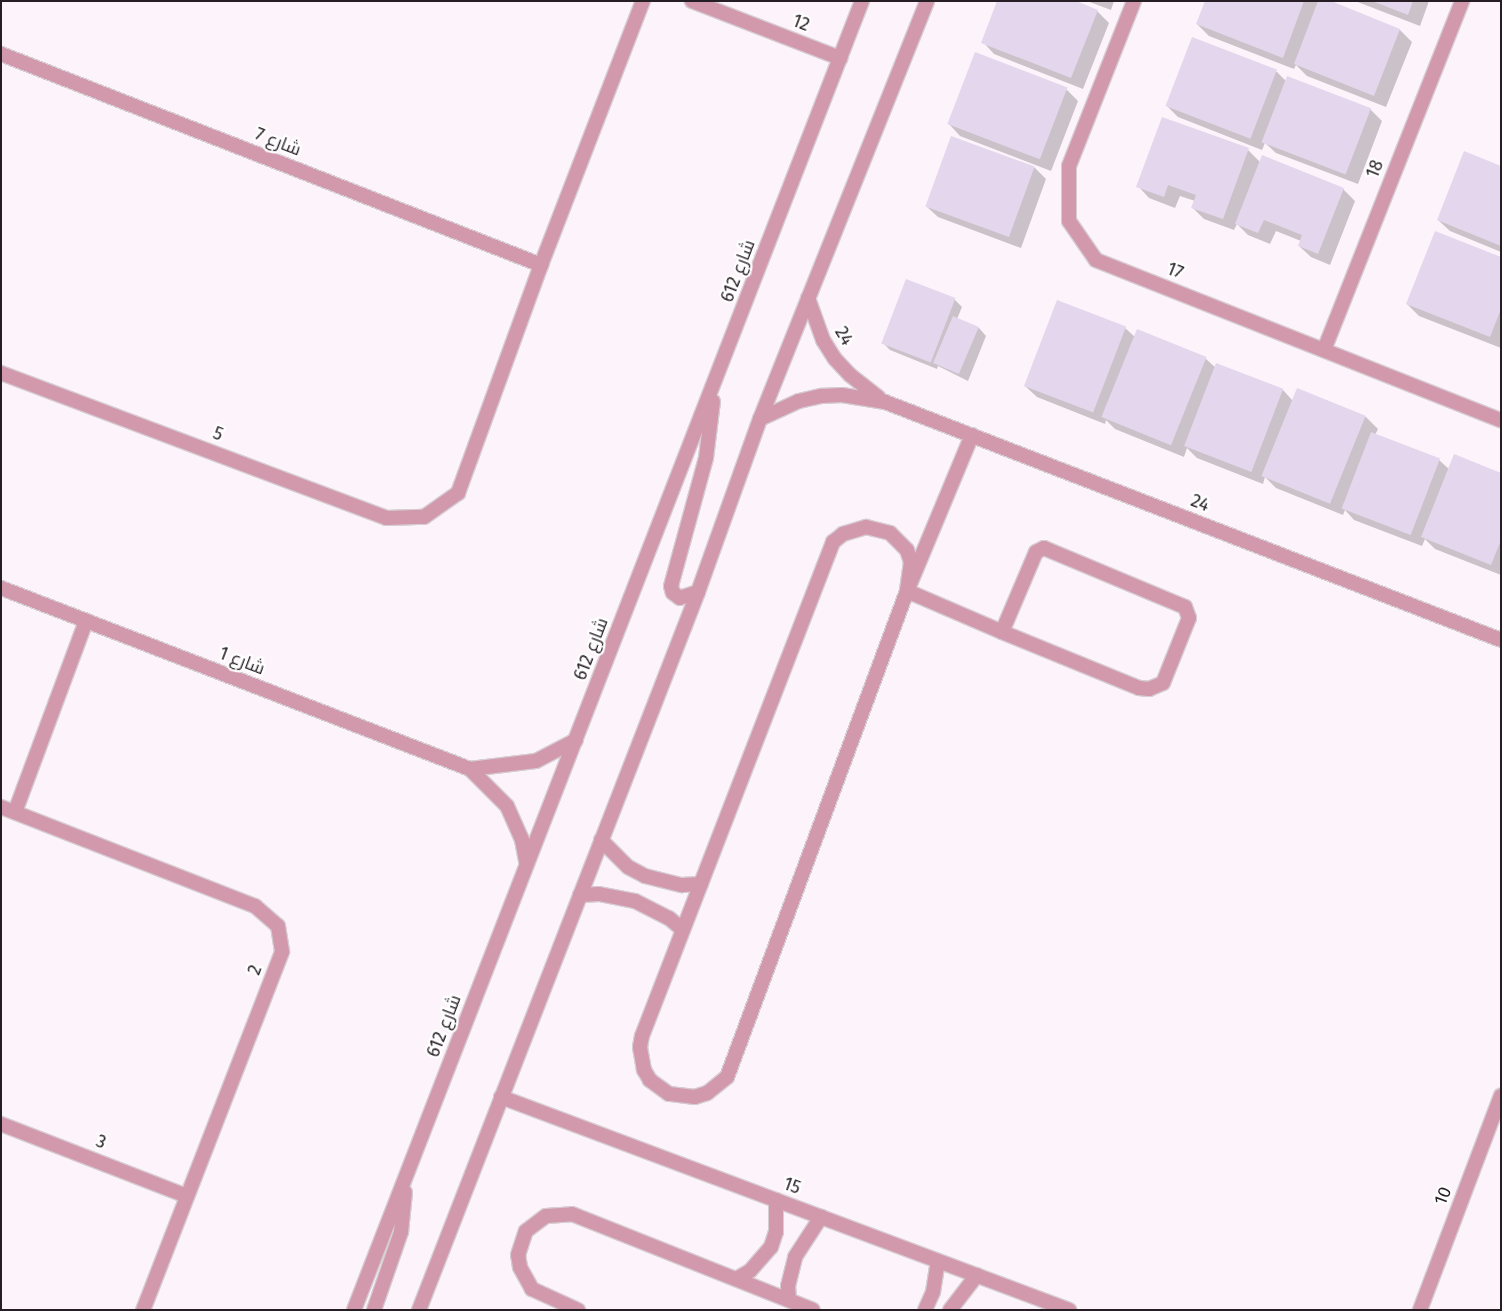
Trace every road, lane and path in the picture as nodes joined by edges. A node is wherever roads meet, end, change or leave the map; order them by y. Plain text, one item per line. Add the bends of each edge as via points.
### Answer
1 (644, 1) edge
2 (692, 1) edge
3 (862, 1) edge
4 (918, 1) edge
5 (927, 1) edge
6 (1134, 1) edge
7 (1462, 1) edge
8 (1, 54) edge
9 (840, 58) junction
10 (905, 58) junction
11 (541, 264) junction
12 (808, 298) junction
13 (1324, 350) junction
14 (1, 373) edge
15 (715, 381) junction
16 (885, 402) junction
17 (760, 419) junction
18 (1501, 420) edge
19 (972, 435) junction
20 (1, 588) edge
21 (907, 591) junction
22 (698, 592) junction
23 (86, 620) junction
24 (1002, 632) junction
25 (1501, 640) edge
26 (576, 740) junction
27 (470, 769) junction
28 (1, 807) edge
29 (15, 812) junction
30 (601, 840) junction
31 (527, 865) junction
32 (701, 884) junction
33 (580, 895) junction
34 (683, 930) junction
35 (1501, 1096) edge
36 (501, 1097) junction
37 (1, 1124) edge
38 (406, 1176) junction
39 (187, 1196) junction
40 (776, 1200) junction
41 (821, 1217) junction
42 (938, 1261) junction
43 (977, 1276) junction
44 (736, 1278) junction
45 (789, 1300) junction
46 (806, 1308) edge
47 (143, 1310) edge
48 (354, 1310) edge
49 (374, 1310) edge
50 (419, 1310) edge
51 (578, 1310) edge
52 (925, 1310) edge
53 (950, 1310) edge
54 (1069, 1310) edge
55 (1420, 1310) edge

1 - 11 street
2 - 9 street, 12
3 - 9 street, شارع 612
4 - 10 street
5 - 10 street
6 - 13 street, 17 via 1069,166 1069,221 1096,260
7 - 13 street, 18
8 - 11 street, شارع 7
9 - 15 street, شارع 612
10 - 12 street
11 - 14 street, 5 via 458,493 424,517 386,518
12 - 16 street, 24 via 823,340 835,359 861,385
12 - 17 street
13 - 18 street, 17
15 - 22 street via 706,458 671,586 673,593 680,598
15 - 26 street, شارع 612
16 - 17 street, 24 via 842,395 820,396 799,401
16 - 19 street, 24
17 - 22 street
19 - 21 street
19 - 25 street, 24
20 - 23 street, شارع 1
21 - 24 street
21 - 32 street via 911,562 907,550 890,532 866,527 848,531 833,542
21 - 34 street via 727,1077 713,1090 682,1098 659,1088 644,1070 640,1047
22 - 30 street
23 - 27 street, شارع 1
23 - 29 street
24 - 24 street via 1036,552 1044,548 1185,607 1189,618 1163,683 1150,689 1139,688
26 - 27 street, شارع 1 via 536,761
26 - 31 street, شارع 612
27 - 31 street, شارع 1 via 507,806 522,840
28 - 29 street, 2
29 - 39 street, 2 via 255,906 278,926 282,952
30 - 32 street via 621,860 645,876 682,885
30 - 33 street
31 - 38 street, شارع 612
32 - 34 street
33 - 34 street via 598,894 636,901 669,918
33 - 36 street
35 - 55 street, 10
36 - 40 street, 15
36 - 50 street
37 - 39 street, 3
38 - 48 street, شارع 612
38 - 49 street via 402,1232
39 - 47 street, 2
40 - 41 street, 15
40 - 44 street via 778,1216 771,1247 756,1265
41 - 42 street, 15
41 - 45 street via 795,1257
42 - 43 street, 15
42 - 52 street via 933,1292
43 - 53 street
43 - 54 street, 15
44 - 45 street
44 - 51 street via 572,1214 546,1216 526,1231 518,1255 520,1268 532,1289
45 - 46 street

